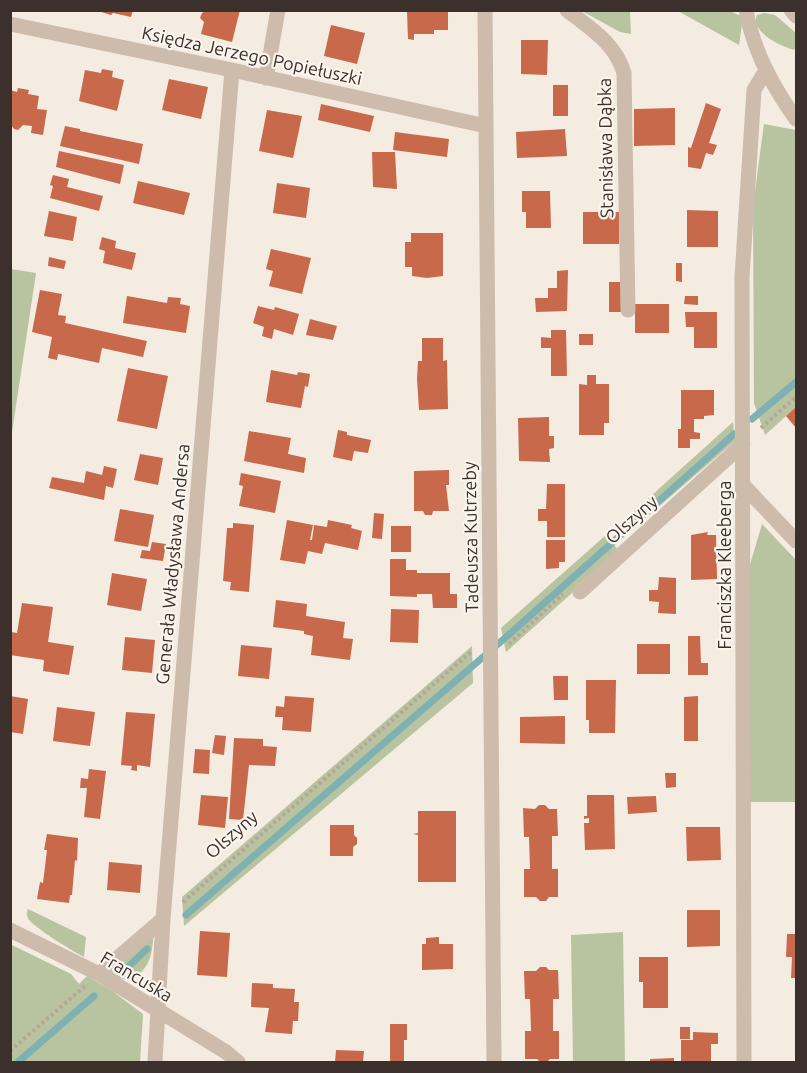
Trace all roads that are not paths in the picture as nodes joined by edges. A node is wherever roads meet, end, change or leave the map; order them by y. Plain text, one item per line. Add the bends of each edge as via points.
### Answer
1 (278, 10) edge
2 (485, 10) edge
3 (567, 10) edge
4 (746, 10) edge
5 (791, 10) edge
6 (796, 15) edge
7 (10, 24) edge
8 (232, 69) junction
9 (766, 70) junction
10 (266, 78) junction
11 (796, 119) edge
12 (486, 126) junction
13 (628, 310) dead end
14 (743, 444) junction
15 (743, 485) junction
16 (796, 541) edge
17 (580, 592) road end
18 (163, 919) junction
19 (10, 930) edge
20 (99, 974) junction
21 (159, 1012) junction
22 (154, 1062) edge
23 (238, 1062) edge
24 (494, 1062) edge
25 (744, 1062) edge

1 - 10 street
2 - 12 street, Tadeusza Kutrzeby
3 - 13 street, Stanisława Dąbka via 604,38 624,73
4 - 9 street
5 - 6 street
7 - 8 street, Księdza Jerzego Popiełuszki
8 - 10 street, Księdza Jerzego Popiełuszki
8 - 18 street, Generała Władysława Andersa
9 - 11 street
9 - 14 street, Franciszka Kleeberga via 754,90 742,253
10 - 12 street, Księdza Jerzego Popiełuszki
12 - 24 street, Tadeusza Kutrzeby
14 - 15 street, Franciszka Kleeberga
14 - 17 street, Olszyny
15 - 16 street
15 - 25 street, Franciszka Kleeberga
18 - 20 street
18 - 21 street, Generała Władysława Andersa
19 - 20 street, Francuska
20 - 21 street, Francuska
21 - 22 street, Generała Władysława Andersa
21 - 23 street, Francuska

